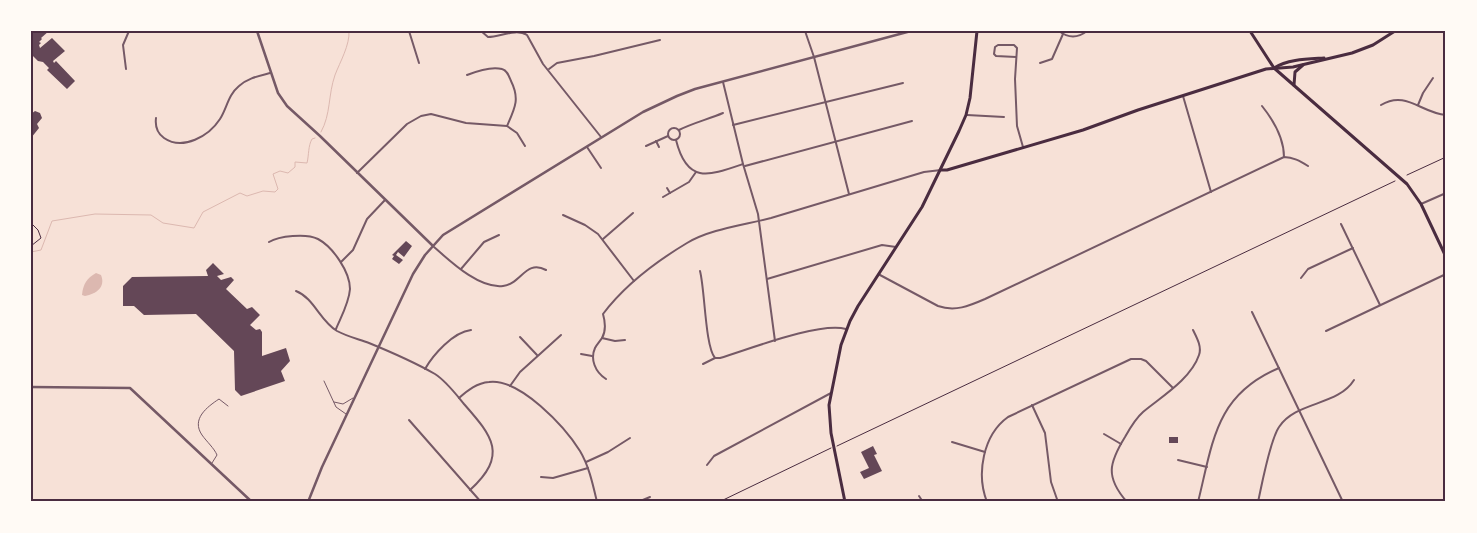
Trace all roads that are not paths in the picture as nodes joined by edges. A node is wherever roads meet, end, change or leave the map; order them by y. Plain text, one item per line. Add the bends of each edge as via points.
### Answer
1 (129, 31) edge
2 (258, 31) edge
3 (409, 31) edge
4 (481, 31) edge
5 (805, 31) edge
6 (911, 31) edge
7 (977, 31) edge
8 (1059, 31) edge
9 (1088, 31) edge
10 (1250, 31) edge
11 (1395, 31) edge
12 (1063, 34) junction
13 (660, 40) dead end
14 (814, 57) junction
15 (1016, 57) junction
16 (1332, 58) junction
17 (418, 63) dead end
18 (1040, 63) dead end
19 (1303, 65) junction
20 (1274, 68) junction
21 (126, 69) dead end
22 (548, 69) junction
23 (270, 73) junction
24 (467, 75) dead end
25 (1433, 78) dead end
26 (723, 82) junction
27 (904, 82) dead end
28 (1293, 85) junction
29 (1183, 96) junction
30 (825, 101) junction
31 (1381, 105) dead end
32 (1418, 105) junction
33 (1262, 106) dead end
34 (723, 113) dead end
35 (966, 115) junction
36 (1446, 115) edge
37 (1004, 117) dead end
38 (156, 118) dead end
39 (712, 118) junction
40 (912, 121) dead end
41 (715, 123) dead end
42 (734, 124) junction
43 (507, 126) junction
44 (679, 130) junction
45 (668, 136) junction
46 (601, 137) junction
47 (656, 140) junction
48 (676, 140) junction
49 (836, 142) junction
50 (525, 146) dead end
51 (586, 146) junction
52 (646, 146) dead end
53 (659, 147) dead end
54 (1023, 147) junction
55 (1284, 157) junction
56 (744, 165) junction
57 (1308, 166) dead end
58 (601, 168) dead end
59 (941, 170) junction
60 (696, 172) junction
61 (357, 173) junction
62 (667, 188) dead end
63 (1211, 192) junction
64 (670, 193) junction
65 (1446, 193) edge
66 (850, 194) junction
67 (663, 197) dead end
68 (385, 200) junction
69 (1421, 204) junction
70 (633, 213) dead end
71 (562, 216) dead end
72 (759, 221) junction
73 (1341, 224) dead end
74 (500, 235) dead end
75 (603, 239) junction
76 (269, 242) dead end
77 (432, 245) junction
78 (897, 247) junction
79 (1353, 248) junction
80 (1446, 257) edge
81 (340, 262) junction
82 (460, 269) junction
83 (546, 270) dead end
84 (700, 271) dead end
85 (878, 274) junction
86 (1446, 274) edge
87 (1301, 278) dead end
88 (767, 280) junction
89 (634, 281) junction
90 (296, 291) dead end
91 (1380, 305) junction
92 (1252, 312) dead end
93 (846, 329) junction
94 (336, 330) junction
95 (471, 330) dead end
96 (1193, 330) dead end
97 (1326, 331) dead end
98 (561, 335) dead end
99 (520, 337) dead end
100 (602, 338) junction
101 (625, 340) dead end
102 (775, 341) junction
103 (378, 347) junction
104 (581, 354) dead end
105 (537, 355) junction
106 (592, 356) junction
107 (715, 358) junction
108 (703, 364) dead end
109 (1279, 368) junction
110 (425, 369) junction
111 (606, 379) dead end
112 (1354, 380) dead end
113 (324, 381) dead end
114 (510, 386) junction
115 (31, 387) edge
116 (1173, 388) junction
117 (831, 393) junction
118 (355, 396) junction
119 (459, 398) junction
120 (334, 401) junction
121 (228, 406) dead end
122 (1032, 406) junction
123 (1300, 411) junction
124 (347, 414) junction
125 (409, 420) dead end
126 (1104, 434) dead end
127 (630, 438) dead end
128 (952, 442) dead end
129 (1121, 444) junction
130 (985, 452) junction
131 (1178, 460) dead end
132 (586, 462) junction
133 (211, 463) junction
134 (707, 465) dead end
135 (1207, 467) junction
136 (588, 468) junction
137 (541, 477) dead end
138 (470, 490) junction
139 (919, 496) dead end
140 (650, 497) dead end
141 (252, 502) edge
142 (308, 502) edge
143 (481, 502) edge
144 (597, 502) edge
145 (638, 502) edge
146 (845, 502) edge
147 (923, 502) edge
148 (987, 502) edge
149 (1058, 502) edge
150 (1127, 502) edge
151 (1198, 502) edge
152 (1258, 502) edge
153 (1342, 502) edge

1 - 21 street via 123,45
2 - 23 street
3 - 17 street
4 - 22 street via 488,38 517,32 525,34
5 - 14 street
6 - 14 street
7 - 35 main road
8 - 12 street
9 - 12 street via 1073,37
10 - 20 main road
11 - 16 main road via 1373,45
12 - 18 street via 1052,59
13 - 22 street via 557,62
14 - 26 street
14 - 30 street
15 - 15 street via 1014,45 995,47 996,56
15 - 54 street via 1017,126
16 - 19 main road
16 - 20 main road via 1305,59
19 - 20 main road
19 - 28 main road via 1295,72
20 - 28 main road
20 - 29 main road
22 - 46 street
23 - 38 street via 242,84 229,98 216,124 190,142 175,142 163,137 157,130
23 - 61 street via 287,106
24 - 43 street via 494,68 507,72 517,97
25 - 32 street
26 - 42 street
26 - 46 street via 658,104
27 - 30 street
28 - 69 main road via 1407,184
29 - 54 main road
29 - 63 street
30 - 42 street
30 - 49 street
31 - 32 street via 1396,99
32 - 36 street via 1429,112
33 - 55 street via 1272,118 1284,146
34 - 39 street
35 - 37 street
35 - 59 main road
39 - 41 street
39 - 44 street
40 - 49 street
42 - 56 street
43 - 50 street via 517,133
43 - 61 street via 466,123 432,114 421,116 407,124
44 - 45 street via 672,128
44 - 48 street via 680,136
45 - 47 street
45 - 48 street
46 - 51 street
47 - 52 street
47 - 53 street
48 - 60 street via 682,160
49 - 56 street
49 - 66 street
51 - 58 street
51 - 77 street via 451,228
54 - 59 main road
55 - 57 street
55 - 63 street
56 - 60 street via 709,174
56 - 72 street
59 - 66 street
59 - 78 main road
60 - 64 street via 691,181
61 - 68 street
62 - 64 street
63 - 85 street via 963,308 938,306
64 - 67 street
65 - 69 street
66 - 72 street
68 - 77 street
68 - 81 street via 367,219 353,250
69 - 80 main road
70 - 75 street
71 - 75 street via 590,228
72 - 88 street
72 - 89 street via 687,243
73 - 79 street
74 - 82 street via 484,242
75 - 89 street
76 - 81 street via 280,238 314,237 327,246
77 - 82 street
77 - 103 street via 413,274
78 - 85 main road
78 - 88 street via 882,245
79 - 87 street via 1308,269
79 - 91 street
81 - 94 street via 348,275 350,289
82 - 83 street via 478,280 498,286 513,282 531,267
84 - 107 street via 708,339
85 - 93 main road
86 - 91 street
88 - 102 street
89 - 100 street via 603,314
90 - 94 street via 307,297
91 - 97 street
92 - 109 street
93 - 102 street via 828,327
93 - 117 main road
94 - 103 street
95 - 110 street via 461,333 438,351
96 - 116 street via 1199,356
98 - 105 street
99 - 105 street
100 - 101 street
100 - 106 street
102 - 107 street
103 - 110 street
103 - 118 street
104 - 106 street
105 - 114 street
106 - 111 street via 598,371
107 - 108 street
109 - 123 street
109 - 135 street via 1258,378 1226,410
110 - 119 street via 439,377
112 - 123 street via 1345,391
113 - 120 lane
114 - 119 street via 482,383
114 - 132 street via 547,411
115 - 133 street via 130,388
116 - 122 street via 1149,363 1136,358
116 - 129 street via 1139,416
117 - 134 street via 714,456
117 - 146 main road via 830,424
118 - 120 lane via 344,404
118 - 124 street
119 - 138 street via 488,433 493,447 490,467
120 - 124 lane
121 - 133 lane via 219,399 200,418 200,432 217,456
122 - 130 street via 1002,422 993,432
122 - 149 street via 1045,433 1051,482
123 - 152 street via 1285,420 1276,431
123 - 153 street
124 - 142 street
125 - 138 street
126 - 129 street
127 - 132 street
128 - 130 street
129 - 150 street via 1113,459 1111,474 1118,492
130 - 148 street via 982,484
131 - 135 street
132 - 136 street
133 - 141 street
135 - 151 street
136 - 137 street via 554,478
136 - 144 street
138 - 143 street
139 - 147 street
140 - 145 street

